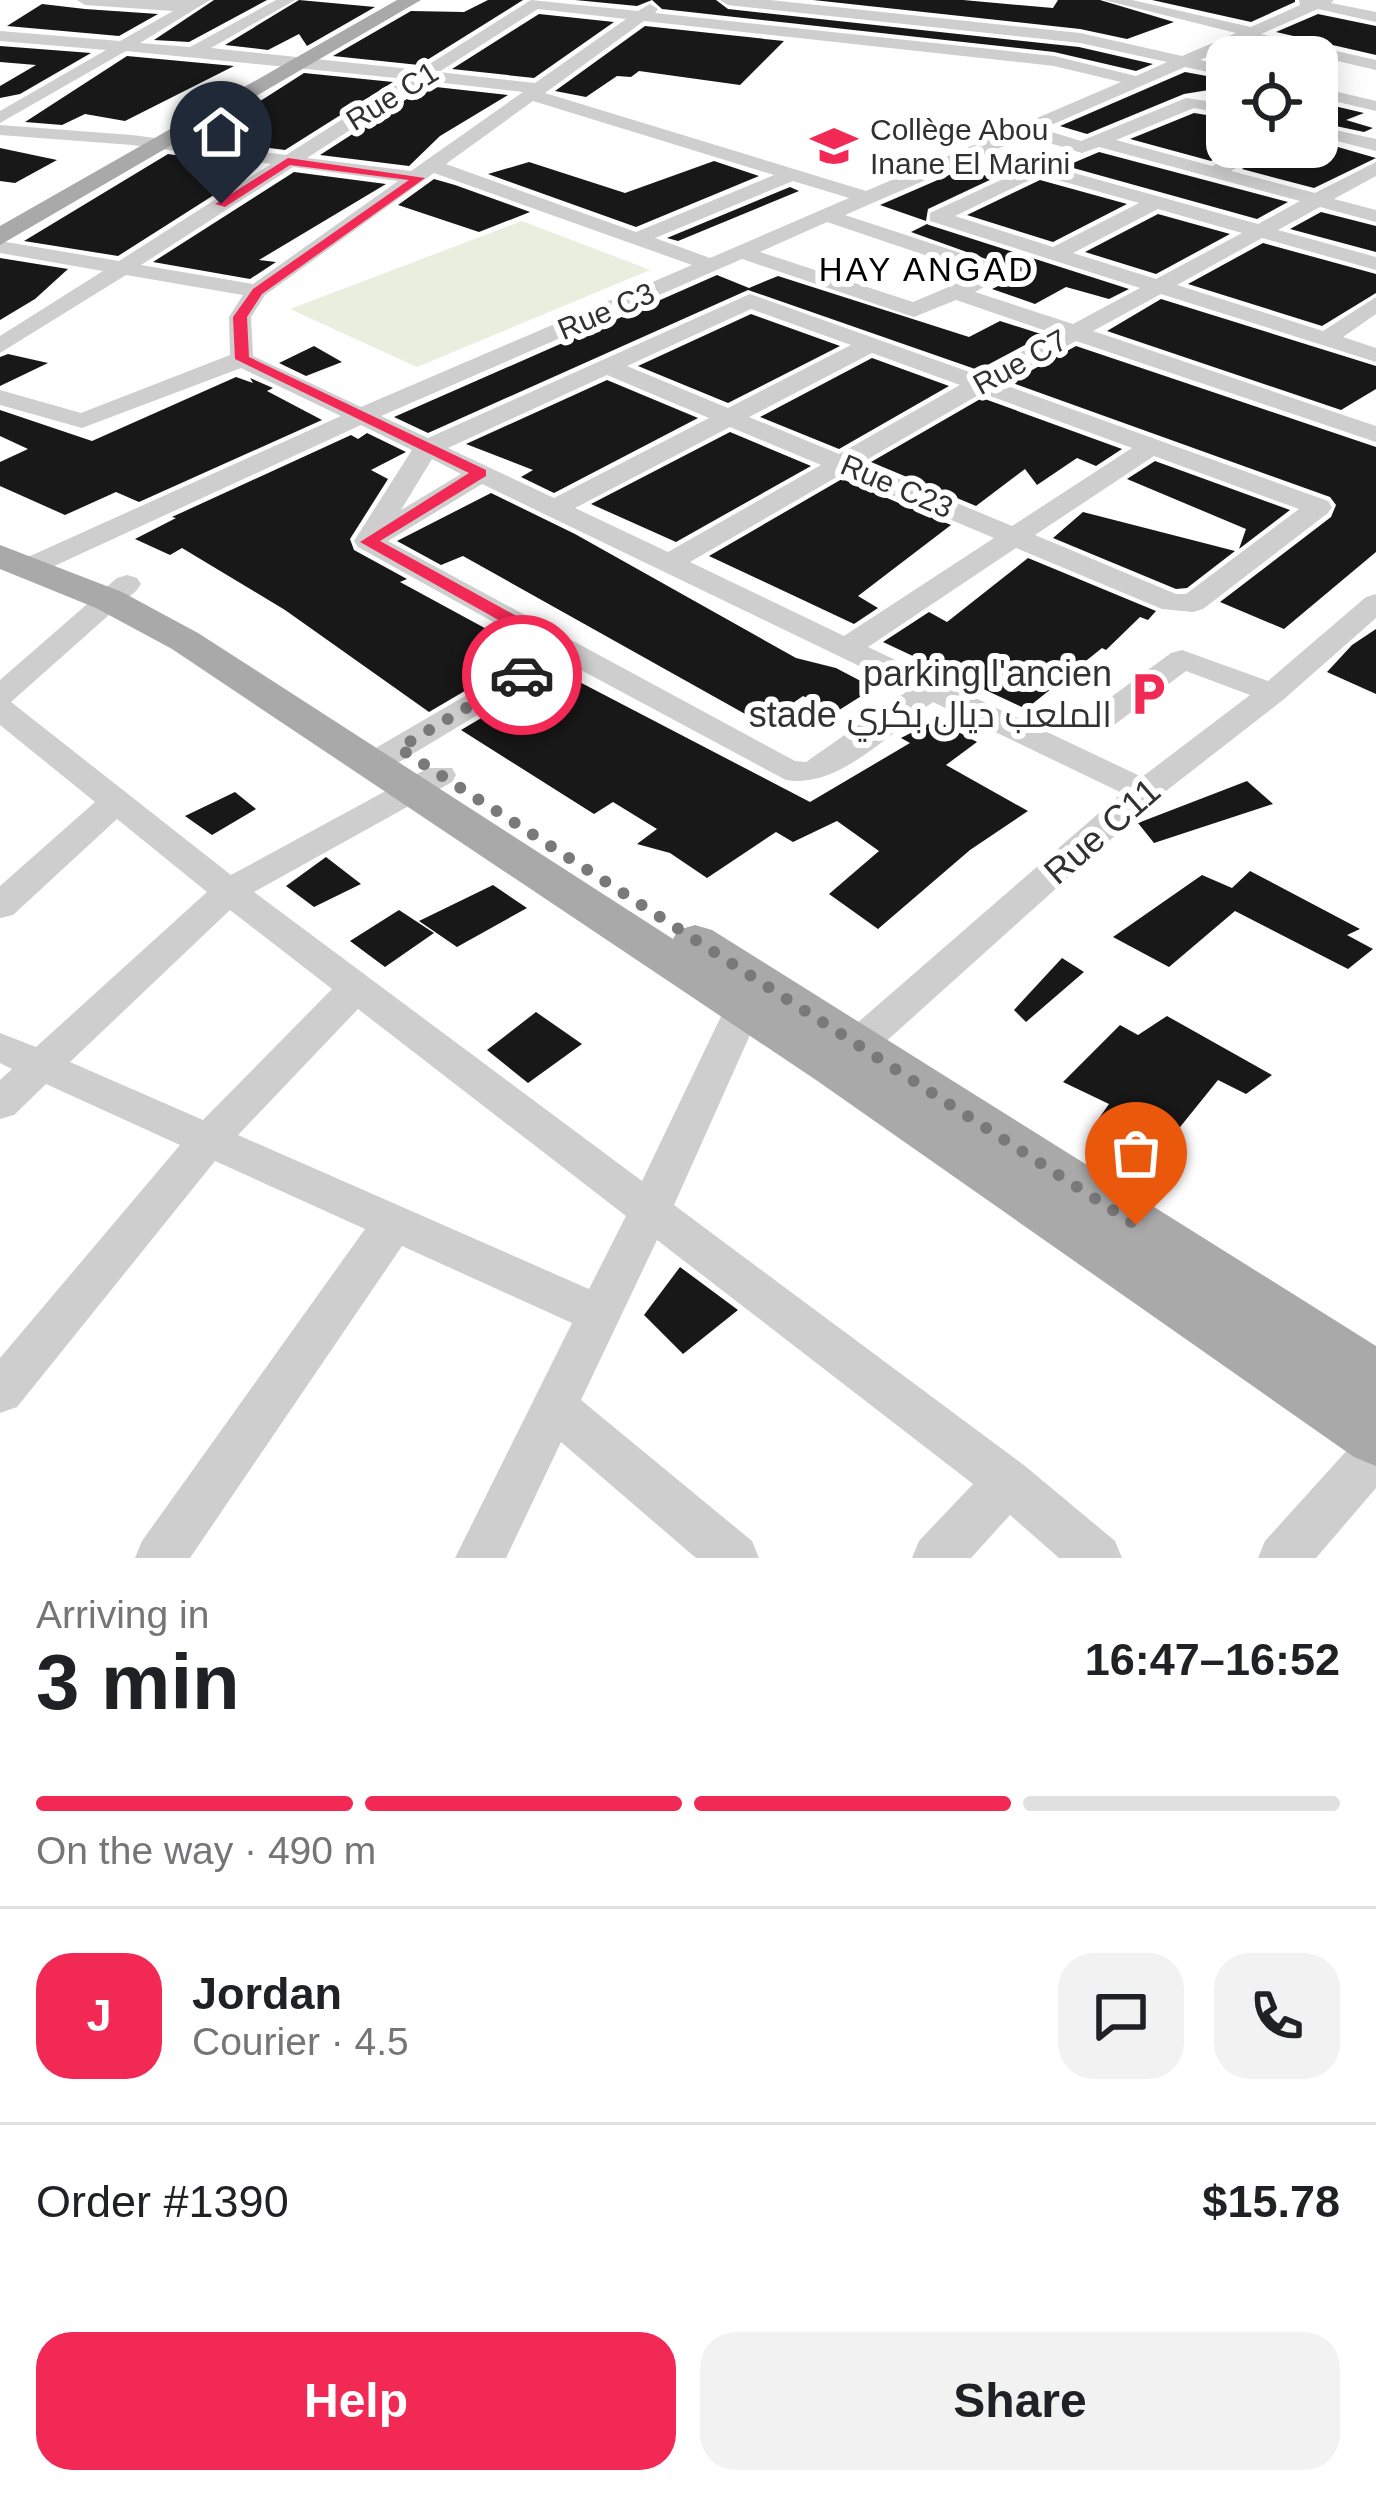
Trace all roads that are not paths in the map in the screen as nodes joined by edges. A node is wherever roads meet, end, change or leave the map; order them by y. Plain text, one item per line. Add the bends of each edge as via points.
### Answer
1 (85, 0) edge
2 (287, 0) edge
3 (384, 0) edge
4 (411, 0) edge
5 (661, 0) edge
6 (728, 0) edge
7 (906, 0) edge
8 (1297, 0) edge
9 (1124, 1) edge
10 (538, 2) edge
11 (1321, 2) edge
12 (195, 4) edge
13 (642, 15) junction
14 (886, 16) junction
15 (1376, 17) edge
16 (1194, 19) junction
17 (1250, 34) junction
18 (0, 36) edge
19 (39, 40) junction
20 (865, 40) junction
21 (122, 45) junction
22 (1124, 47) junction
23 (0, 51) edge
24 (194, 52) junction
25 (0, 61) edge
26 (290, 61) junction
27 (1186, 61) junction
28 (1376, 64) edge
29 (1206, 66) edge
30 (425, 76) junction
31 (1138, 81) junction
32 (537, 92) junction
33 (1338, 97) edge
34 (1206, 105) edge
35 (1376, 106) edge
36 (0, 118) edge
37 (1024, 129) junction
38 (0, 130) edge
39 (1338, 136) edge
40 (132, 140) junction
41 (1103, 142) junction
42 (161, 145) junction
43 (1376, 145) edge
44 (1082, 148) junction
45 (288, 161) junction
46 (1222, 168) edge
47 (1376, 168) edge
48 (1040, 169) junction
49 (1214, 172) junction
50 (427, 173) junction
51 (792, 175) junction
52 (868, 198) junction
53 (1318, 201) junction
54 (1154, 202) junction
55 (0, 214) edge
56 (826, 215) junction
57 (1376, 216) edge
58 (1262, 231) junction
59 (0, 237) edge
60 (636, 239) junction
61 (0, 247) edge
62 (740, 252) junction
63 (1055, 254) junction
64 (1376, 264) edge
65 (711, 266) junction
66 (119, 268) junction
67 (1161, 287) junction
68 (257, 291) junction
69 (960, 294) junction
70 (1376, 304) edge
71 (1073, 333) junction
72 (1326, 339) junction
73 (871, 344) junction
74 (0, 346) edge
75 (511, 352) junction
76 (1376, 355) edge
77 (242, 359) junction
78 (609, 367) junction
79 (579, 380) junction
80 (980, 384) junction
81 (0, 397) edge
82 (363, 415) junction
83 (733, 418) junction
84 (1376, 434) edge
85 (1152, 446) junction
86 (429, 447) junction
87 (843, 463) junction
88 (481, 473) junction
89 (553, 508) junction
90 (1017, 537) junction
91 (368, 542) junction
92 (21, 552) edge
93 (669, 563) junction
94 (118, 592) junction
95 (1376, 603) edge
96 (844, 649) junction
97 (565, 650) junction
98 (929, 690) junction
99 (1272, 694) junction
100 (0, 696) edge
101 (0, 710) edge
102 (1099, 722) dead end
103 (407, 769) junction
104 (1145, 791) junction
105 (115, 802) junction
106 (229, 890) junction
107 (0, 906) edge
108 (356, 987) junction
109 (750, 994) junction
110 (0, 1047) edge
111 (845, 1056) junction
112 (40, 1064) junction
113 (0, 1104) edge
114 (206, 1143) junction
115 (651, 1208) junction
116 (392, 1225) junction
117 (598, 1314) junction
118 (1376, 1378) edge
119 (0, 1392) edge
120 (554, 1406) junction
121 (1376, 1438) edge
122 (1376, 1453) edge
123 (1008, 1482) junction
124 (160, 1558) edge
125 (479, 1558) edge
126 (734, 1558) edge
127 (937, 1558) edge
128 (1097, 1558) edge
129 (1283, 1558) edge

1 - 12 street
2 - 24 street
3 - 26 main road
4 - 26 main road
5 - 13 street
6 - 14 street
7 - 14 street
8 - 11 street
9 - 16 street
10 - 13 street
10 - 30 street, Rue C1
11 - 15 street
11 - 17 street, Rue C3
12 - 21 street
13 - 20 street
13 - 32 street
14 - 20 street
14 - 22 street
16 - 17 street
16 - 22 street
17 - 27 street, Rue C3
17 - 28 street
18 - 19 street
19 - 21 street
19 - 23 street
19 - 25 street
20 - 31 street via 1054,62
21 - 24 street
21 - 36 street
22 - 27 street
24 - 26 street
26 - 30 street
26 - 40 main road
26 - 42 main road
27 - 29 street
27 - 31 street, Rue C3
30 - 32 street
30 - 45 street, Rue C1
31 - 37 street, Rue C3
32 - 50 street
32 - 51 street
33 - 35 street
34 - 41 street via 1192,102
37 - 44 street
37 - 52 street, Rue C3
38 - 40 street
39 - 43 street
40 - 42 street
40 - 55 main road
41 - 44 street
41 - 49 street
42 - 45 street
42 - 59 main road
44 - 48 street
45 - 50 street
45 - 66 street, Rue C1
46 - 49 street
47 - 53 street, Rue C7
48 - 54 street
48 - 63 street via 937,217
49 - 53 street
50 - 60 street
50 - 68 street
51 - 52 street
51 - 60 street
52 - 56 street, Rue C3
53 - 57 street
53 - 58 street, Rue C7
54 - 58 street
54 - 63 street
56 - 62 street, Rue C3
56 - 69 street via 990,273
58 - 64 street
58 - 67 street, Rue C7
60 - 65 street
61 - 66 street
62 - 65 street, Rue C3
62 - 69 street via 914,310
63 - 67 street
65 - 75 street, Rue C3
66 - 68 street
66 - 74 street, Rue C1
67 - 71 street, Rue C7
67 - 72 street
68 - 77 street via 240,317
69 - 71 street
70 - 72 street
71 - 80 street, Rue C7
71 - 84 street
72 - 76 street
73 - 78 street via 750,301
73 - 80 street
73 - 83 street
75 - 79 street
75 - 82 street, Rue C3
77 - 81 street via 82,422
77 - 82 street
78 - 79 street
78 - 83 street, Rue C23
79 - 86 street
80 - 85 street
80 - 87 street, Rue C7
82 - 86 street
82 - 92 street, Rue C3
83 - 87 street, Rue C23
83 - 89 street
85 - 90 street
85 - 90 street, Rue C23 via 1319,506 1185,605
86 - 88 street
86 - 91 street
87 - 90 street, Rue C23
87 - 93 street, Rue C7
88 - 89 street
88 - 91 street
89 - 93 street
90 - 96 street
91 - 97 street
92 - 94 main road
93 - 96 street
94 - 100 street
94 - 103 main road
95 - 99 street, Rue C11
96 - 98 street
97 - 98 street via 804,773
97 - 103 street
98 - 104 street
99 - 102 street via 1182,659
99 - 104 street, Rue C11
101 - 105 street
103 - 106 street
103 - 109 main road
104 - 111 street, Rue C11
105 - 106 street
105 - 107 street
106 - 108 street
106 - 112 street
108 - 114 street
108 - 115 street
109 - 111 main road
109 - 115 street
110 - 112 street
111 - 118 main road
111 - 121 main road
112 - 113 street
112 - 114 street
114 - 116 street
114 - 119 street
115 - 117 street
115 - 123 street
116 - 117 street
116 - 124 street
117 - 120 street
120 - 125 street
120 - 126 street
122 - 129 street
123 - 127 street
123 - 128 street

